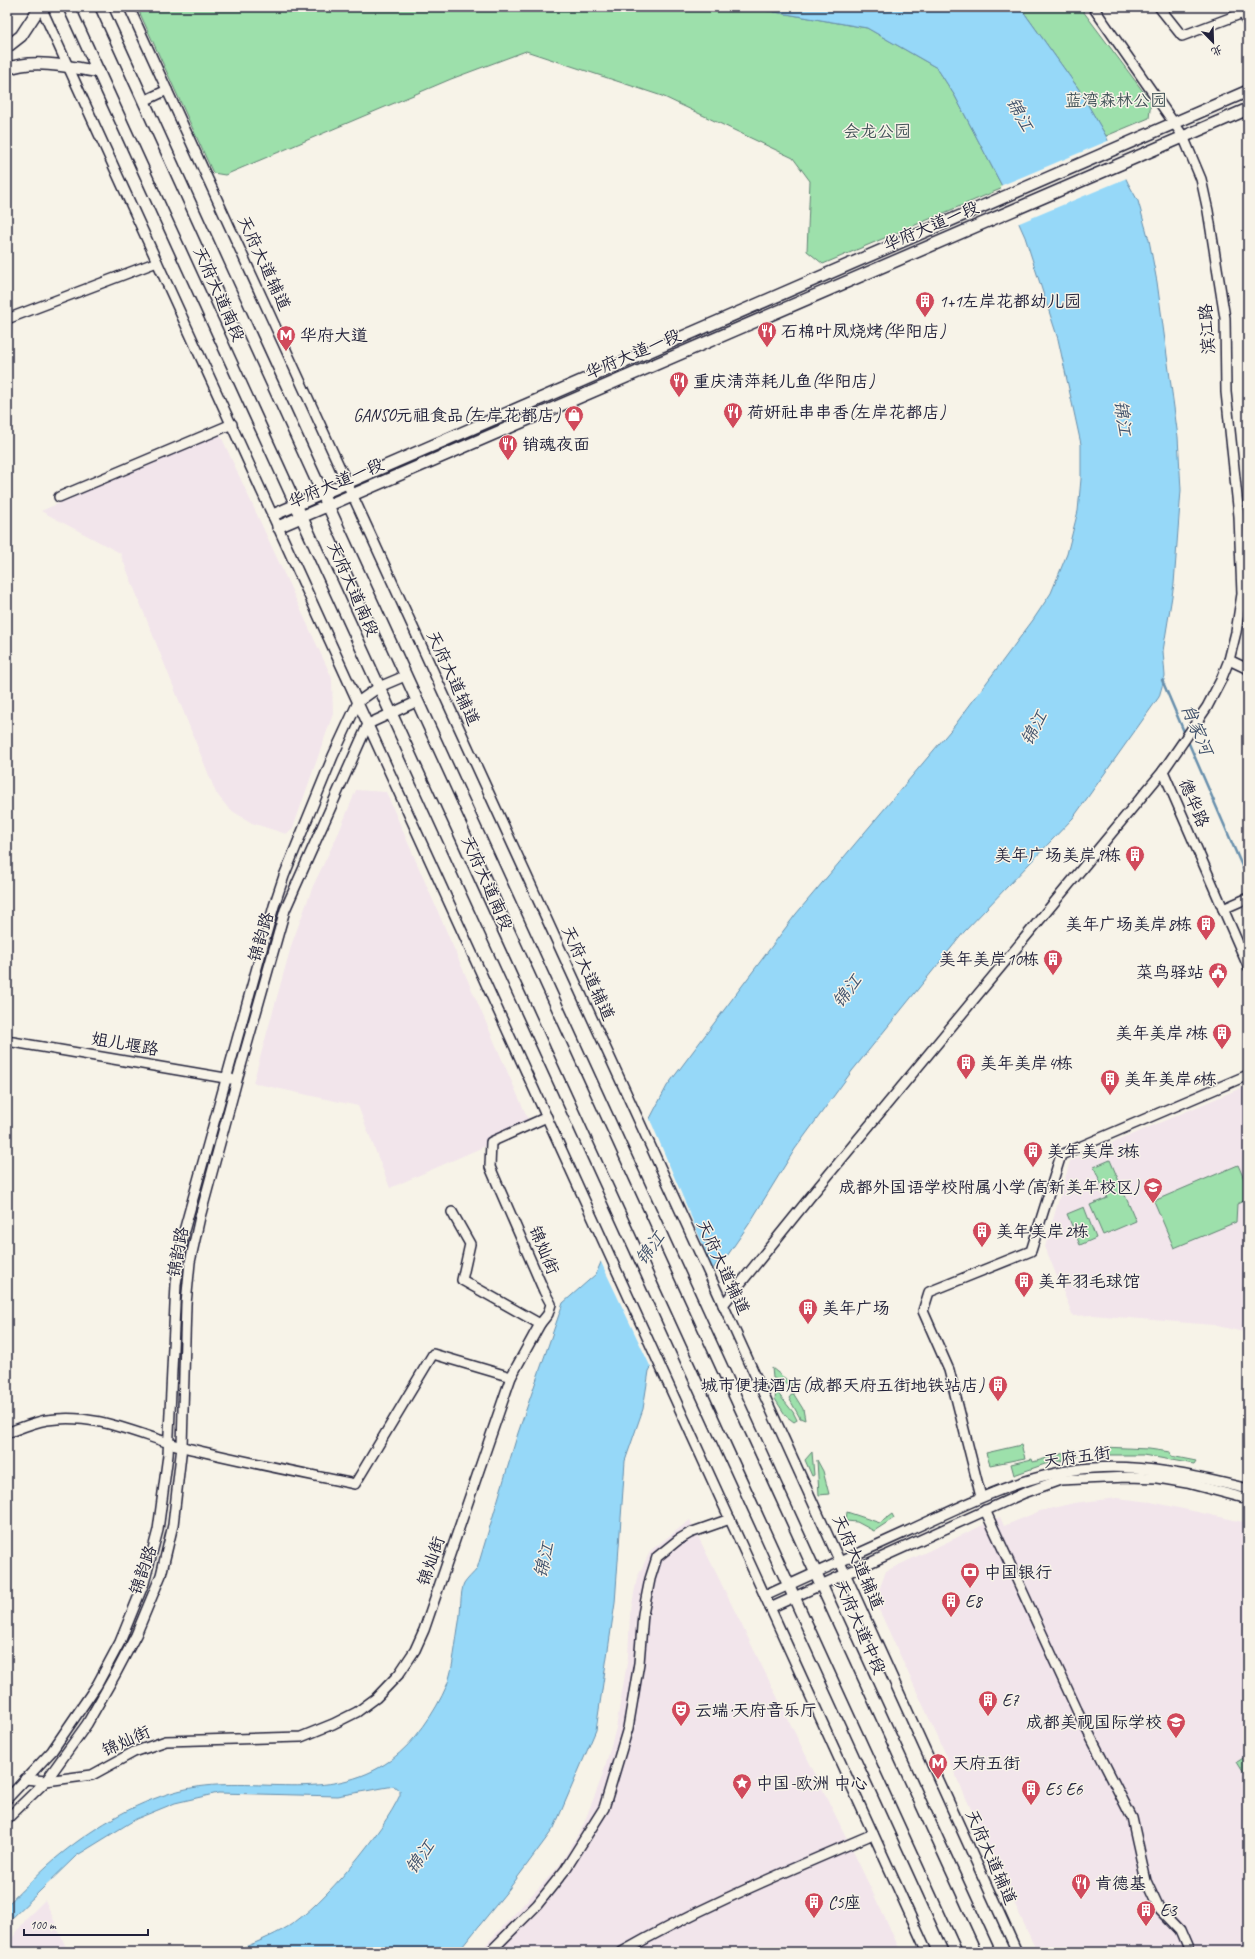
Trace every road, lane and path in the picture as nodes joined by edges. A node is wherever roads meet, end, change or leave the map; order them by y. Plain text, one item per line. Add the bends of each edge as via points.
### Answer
1 (40, 7) edge
2 (70, 7) edge
3 (101, 7) edge
4 (129, 7) edge
5 (1093, 7) edge
6 (1159, 7) edge
7 (1248, 24) edge
8 (7, 47) edge
9 (68, 66) junction
10 (7, 68) edge
11 (99, 72) junction
12 (167, 90) junction
13 (1248, 91) edge
14 (144, 101) junction
15 (1248, 109) edge
16 (1175, 123) junction
17 (1183, 136) junction
18 (157, 262) junction
19 (7, 319) edge
20 (232, 424) junction
21 (347, 483) junction
22 (322, 494) junction
23 (352, 495) junction
24 (59, 497) dead end
25 (296, 505) junction
26 (328, 506) junction
27 (273, 515) junction
28 (1243, 515) edge
29 (302, 517) junction
30 (278, 527) junction
31 (1229, 660) junction
32 (1248, 669) edge
33 (405, 676) junction
34 (379, 687) junction
35 (358, 702) junction
36 (416, 702) junction
37 (391, 714) junction
38 (368, 724) junction
39 (1162, 771) junction
40 (1248, 898) edge
41 (1223, 909) junction
42 (1248, 966) edge
43 (7, 1041) edge
44 (1248, 1074) edge
45 (226, 1078) junction
46 (237, 1080) junction
47 (547, 1117) junction
48 (452, 1212) dead end
49 (723, 1305) junction
50 (699, 1316) joint
51 (540, 1324) junction
52 (511, 1377) junction
53 (7, 1433) edge
54 (168, 1442) junction
55 (182, 1446) junction
56 (1248, 1489) edge
57 (981, 1497) junction
58 (1248, 1499) edge
59 (985, 1510) junction
60 (730, 1519) junction
61 (840, 1562) junction
62 (816, 1572) junction
63 (845, 1574) junction
64 (788, 1585) junction
65 (822, 1585) junction
66 (765, 1596) junction
67 (794, 1597) junction
68 (770, 1608) junction
69 (25, 1779) junction
70 (46, 1781) junction
71 (7, 1799) edge
72 (7, 1819) edge
73 (873, 1834) junction
74 (490, 1952) edge
75 (622, 1952) edge
76 (927, 1952) edge
77 (956, 1952) edge
78 (989, 1952) edge
79 (1017, 1952) edge
80 (1189, 1952) edge

1 - 8 main road via 21,36
1 - 9 street
2 - 11 main road, 天府大道南段
3 - 14 main road, 天府大道南段
4 - 12 street, 天府大道辅道
5 - 16 street, 滨江路
6 - 7 street via 1182,36 1243,13
9 - 10 main road via 27,65
9 - 11 main road
9 - 18 street
11 - 25 main road, 天府大道南段
12 - 14 street
12 - 21 street, 天府大道辅道
13 - 16 main road
14 - 22 main road, 天府大道南段
15 - 17 main road
16 - 17 street, 滨江路
16 - 21 main road
17 - 23 main road, 华府大道一段
17 - 28 street, 滨江路 via 1201,179 1225,318 1226,392
18 - 19 street
18 - 20 street
20 - 24 street
20 - 27 street
21 - 22 main road
21 - 23 street, 天府大道辅道
22 - 25 main road
22 - 26 main road, 天府大道南段
23 - 26 main road, 华府大道一段
23 - 49 street, 天府大道辅道
25 - 27 main road
25 - 29 main road, 天府大道南段
26 - 29 main road, 华府大道一段
26 - 33 main road, 天府大道南段
27 - 30 street
28 - 31 street, 滨江路 via 1242,594
29 - 30 main road, 华府大道一段
29 - 34 main road, 天府大道南段
30 - 35 street
31 - 32 street
31 - 39 street, 德华路 via 1207,707
33 - 34 street, 锦韵路
33 - 36 main road, 天府大道南段
34 - 35 street, 锦韵路
34 - 37 main road, 天府大道南段
35 - 38 street
35 - 45 street, 锦韵路 via 284,876
36 - 37 street
36 - 50 main road, 天府大道南段
37 - 38 street
37 - 64 main road, 天府大道南段
38 - 46 street, 锦韵路 via 286,910
38 - 47 street
39 - 41 street, 德华路
39 - 49 street
40 - 41 street
41 - 42 street, 德华路
43 - 45 street, 姐儿堰路
44 - 57 street via 1062,1155 1031,1251 930,1292 923,1311 949,1370
45 - 46 street, 姐儿堰路
45 - 54 street, 锦韵路 via 184,1231 176,1284
46 - 55 street, 锦韵路 via 190,1262 186,1304
47 - 51 street, 锦灿街 via 491,1142 490,1158 490,1167 551,1304 548,1314
47 - 60 street
48 - 51 street via 470,1244 462,1280
49 - 61 street, 天府大道辅道
50 - 62 main road, 天府大道中段
51 - 52 street, 锦灿街
52 - 55 street via 433,1354 355,1484
52 - 70 street, 锦灿街 via 424,1630 415,1650 399,1674 376,1698 357,1712 301,1737 166,1741 134,1752 92,1775
53 - 54 street via 47,1420 75,1419 124,1427
54 - 55 street
54 - 69 street, 锦韵路 via 158,1530 144,1583 120,1642 97,1685 52,1751
55 - 70 street, 锦韵路 via 173,1524 161,1575 136,1635 116,1673 87,1724
56 - 57 street, 天府五街 via 1204,1478 1131,1467 1109,1467 1056,1473
57 - 61 street, 天府五街
58 - 59 street, 天府五街 via 1158,1478 1106,1477 1060,1480
59 - 63 street, 天府五街
59 - 80 street via 1073,1703 1132,1818 1146,1881 1159,1909 1180,1931
60 - 66 street
60 - 74 street via 690,1533 657,1557 643,1614 639,1663 628,1728 604,1808 556,1882
61 - 62 street, 天府五街
61 - 63 street, 天府大道辅道
62 - 64 street, 天府五街
62 - 65 main road, 天府大道中段
63 - 65 street, 天府五街
63 - 79 street, 天府大道辅道
64 - 66 street, 天府五街
64 - 67 main road
65 - 67 street, 天府五街
65 - 78 main road, 天府大道中段
66 - 68 street
67 - 68 street, 天府五街
67 - 77 main road
68 - 73 street
69 - 70 street, 锦灿街
69 - 71 street, 锦韵路
70 - 72 street, 锦韵路
73 - 75 street via 729,1897 656,1932
73 - 76 street

